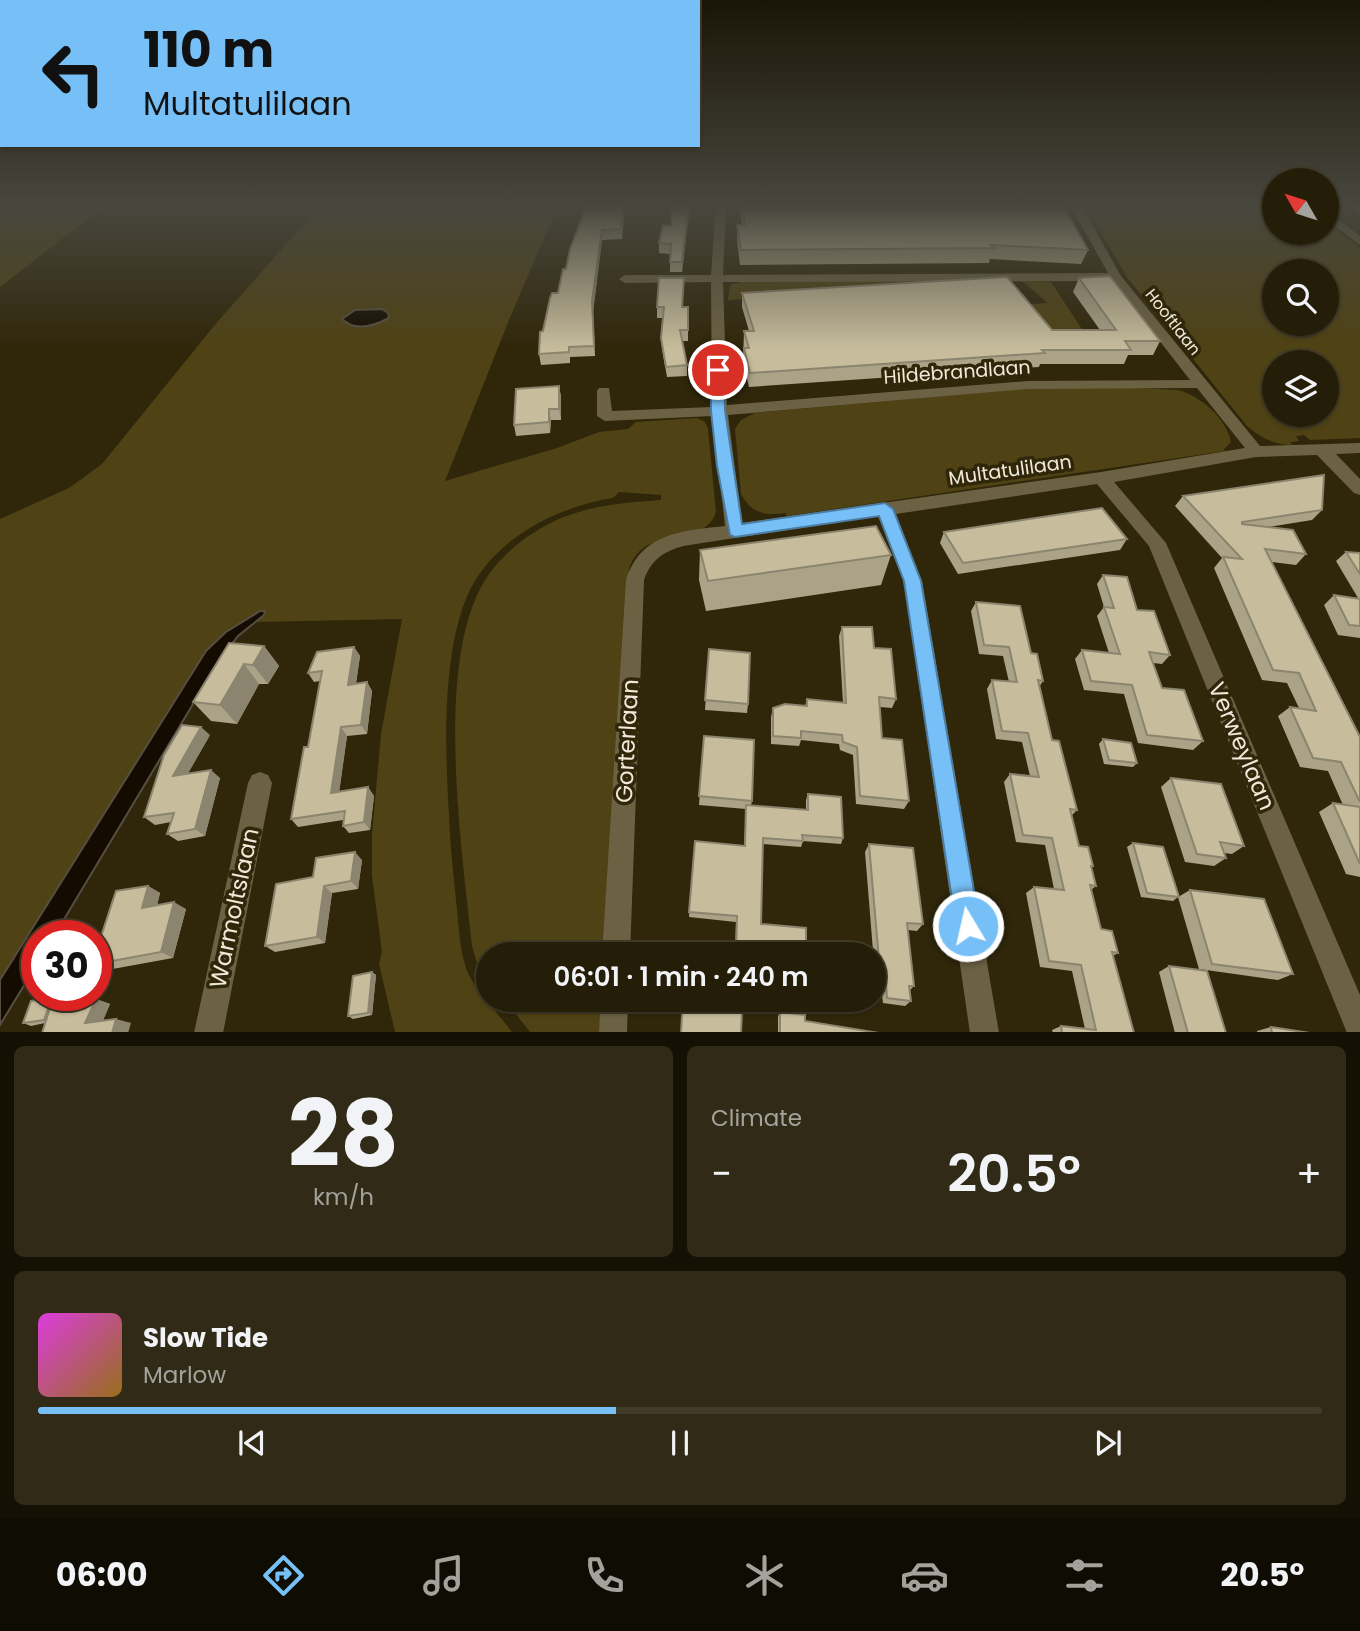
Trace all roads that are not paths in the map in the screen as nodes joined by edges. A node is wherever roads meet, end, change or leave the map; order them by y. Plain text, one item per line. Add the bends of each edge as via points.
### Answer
1 (718, 253) edge
2 (1102, 253) edge
3 (626, 262) dead end
4 (1116, 277) junction
5 (716, 278) junction
6 (1199, 384) junction
7 (604, 391) dead end
8 (718, 411) junction
9 (1360, 448) edge
10 (1322, 450) junction
11 (1256, 452) junction
12 (1101, 478) junction
13 (1360, 489) edge
14 (885, 509) junction
15 (735, 531) junction
16 (667, 544) joint
17 (260, 783) dead end
18 (617, 942) edge
19 (614, 1012) edge
20 (1360, 1029) edge
21 (208, 1032) edge
22 (613, 1032) edge
23 (985, 1032) edge

1 - 5 street
2 - 4 street, Hooftlaan
3 - 5 street via 625,282
4 - 5 street
4 - 6 street, Hooftlaan
5 - 8 street
6 - 8 street, Hildebrandlaan via 1028,385
6 - 11 street, Hooftlaan
7 - 8 street, Hildebrandlaan via 605,416
8 - 15 street
9 - 10 street, Multatulilaan
10 - 11 street, Multatulilaan
10 - 13 street
11 - 12 street, Multatulilaan
12 - 14 street, Multatulilaan
12 - 20 street, Verweylaan via 1157,542
14 - 15 street, Multatulilaan
14 - 23 street via 913,581
15 - 16 street, Multatulilaan
16 - 18 street, Gorterlaan via 640,563 635,580
17 - 21 street, Warmoltslaan
19 - 22 street

